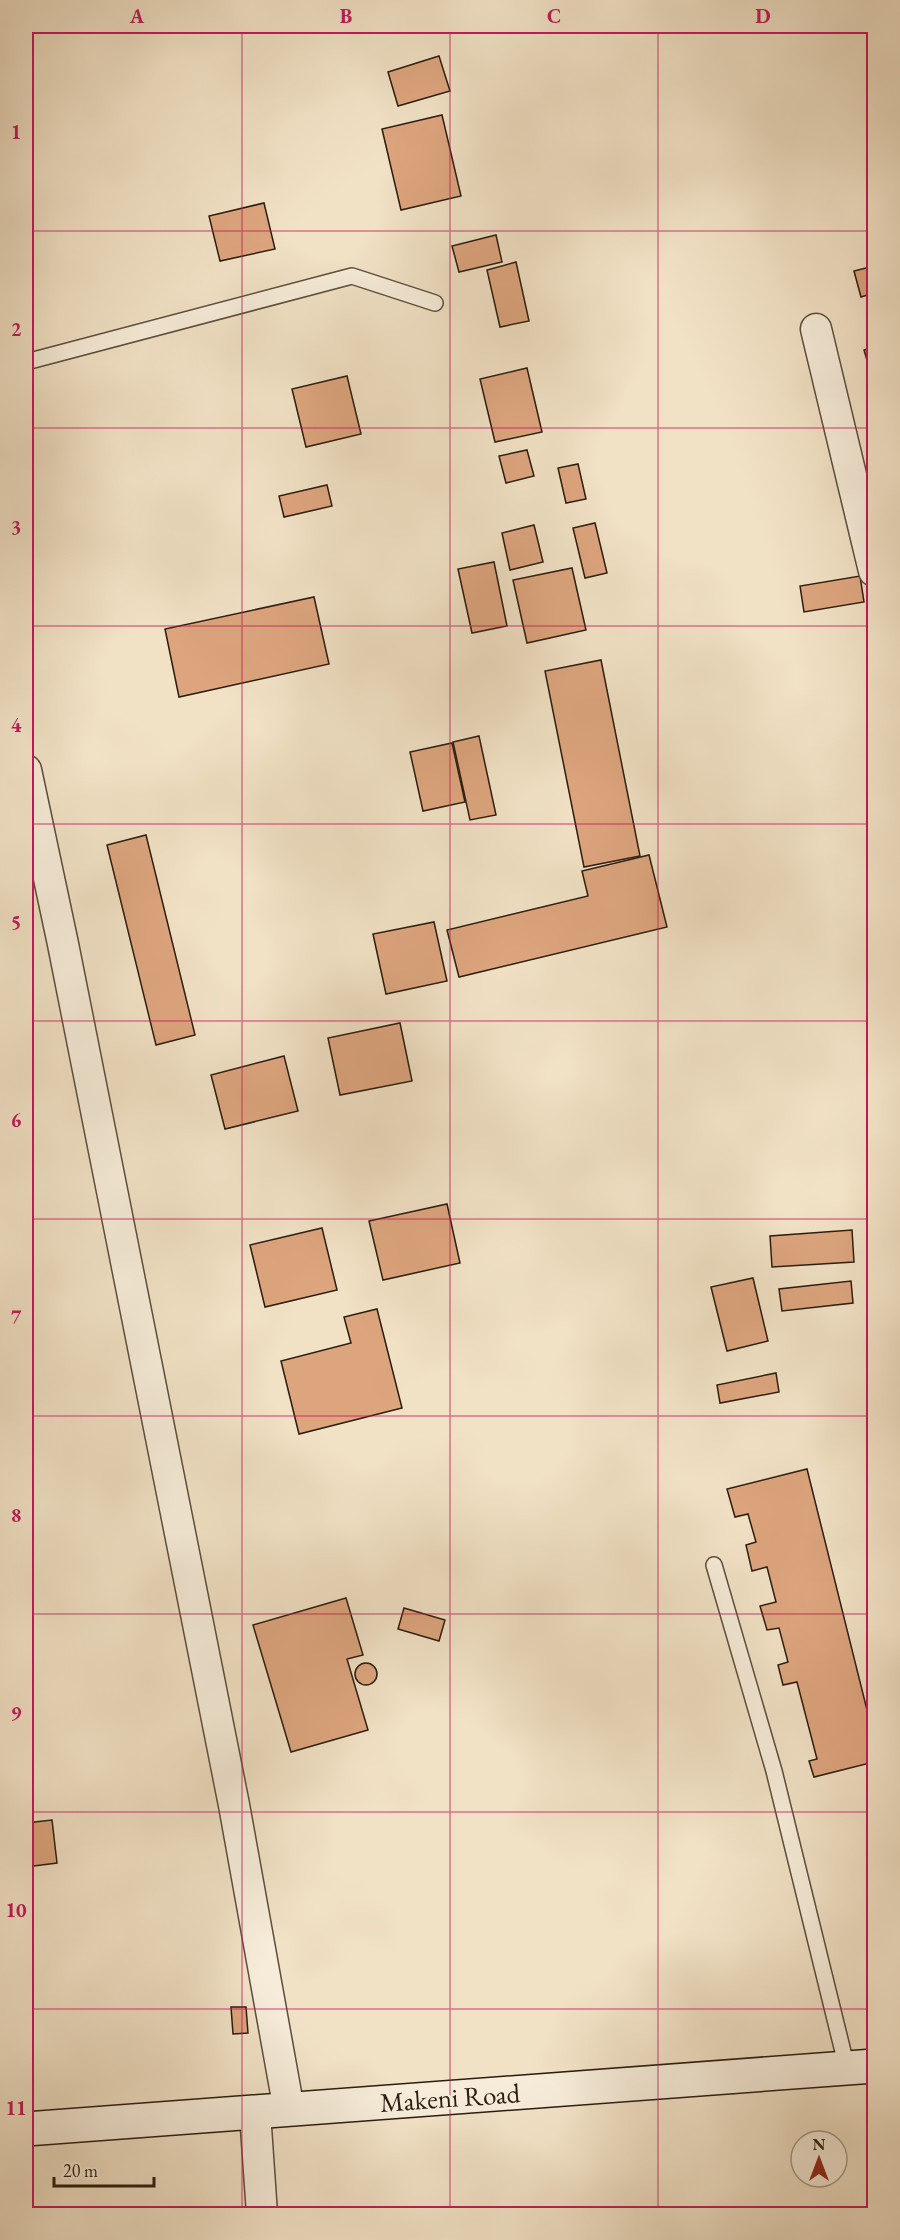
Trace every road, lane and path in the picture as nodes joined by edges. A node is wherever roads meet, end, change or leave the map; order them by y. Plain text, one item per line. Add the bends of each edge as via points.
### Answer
1 (435, 303) dead end
2 (816, 329) dead end
3 (26, 362) edge
4 (874, 571) edge
5 (26, 770) edge
6 (714, 1565) dead end
7 (861, 2067) edge
8 (289, 2110) junction
9 (255, 2113) junction
10 (26, 2129) edge
11 (262, 2214) edge

1 - 3 lane via 352,276
2 - 4 street
5 - 8 street via 232,1793
6 - 7 lane
7 - 8 main road, Makeni Road
8 - 9 main road, Makeni Road
9 - 10 main road, Makeni Road
9 - 11 street

